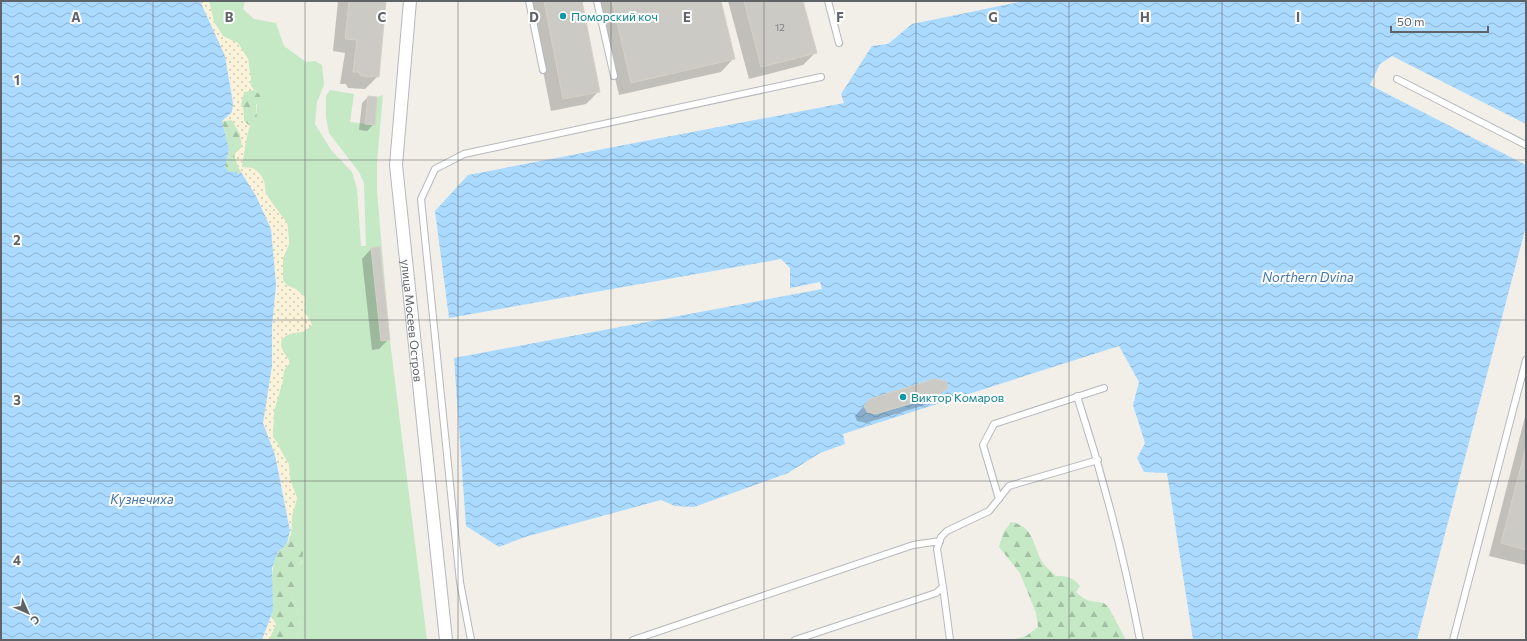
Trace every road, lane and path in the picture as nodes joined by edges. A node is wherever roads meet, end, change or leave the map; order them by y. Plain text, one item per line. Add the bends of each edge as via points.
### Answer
1 (410, 1) edge
2 (529, 1) edge
3 (597, 1) edge
4 (828, 1) edge
5 (840, 43) dead end
6 (543, 70) dead end
7 (614, 76) dead end
8 (821, 77) dead end
9 (1397, 79) dead end
10 (1526, 145) edge
11 (1526, 360) edge
12 (1104, 388) dead end
13 (1077, 396) junction
14 (1098, 460) junction
15 (999, 499) junction
16 (940, 541) junction
17 (942, 587) junction
18 (446, 640) edge
19 (471, 640) edge
20 (633, 640) edge
21 (795, 640) edge
22 (950, 640) edge
23 (1140, 640) edge
24 (1453, 640) edge

1 - 18 street, улица Мосеев Остров via 396,165
2 - 6 lane
3 - 7 lane
4 - 5 lane
8 - 19 lane via 464,154 435,169 421,199 460,582
9 - 10 lane
11 - 24 lane
12 - 13 lane
13 - 14 lane
13 - 15 lane via 994,424 982,445
14 - 15 lane via 1009,486
14 - 23 lane via 1128,578
15 - 16 lane via 989,511 947,531 941,536
16 - 17 lane via 937,549
16 - 20 lane via 913,545
17 - 21 lane via 936,593
17 - 22 lane

